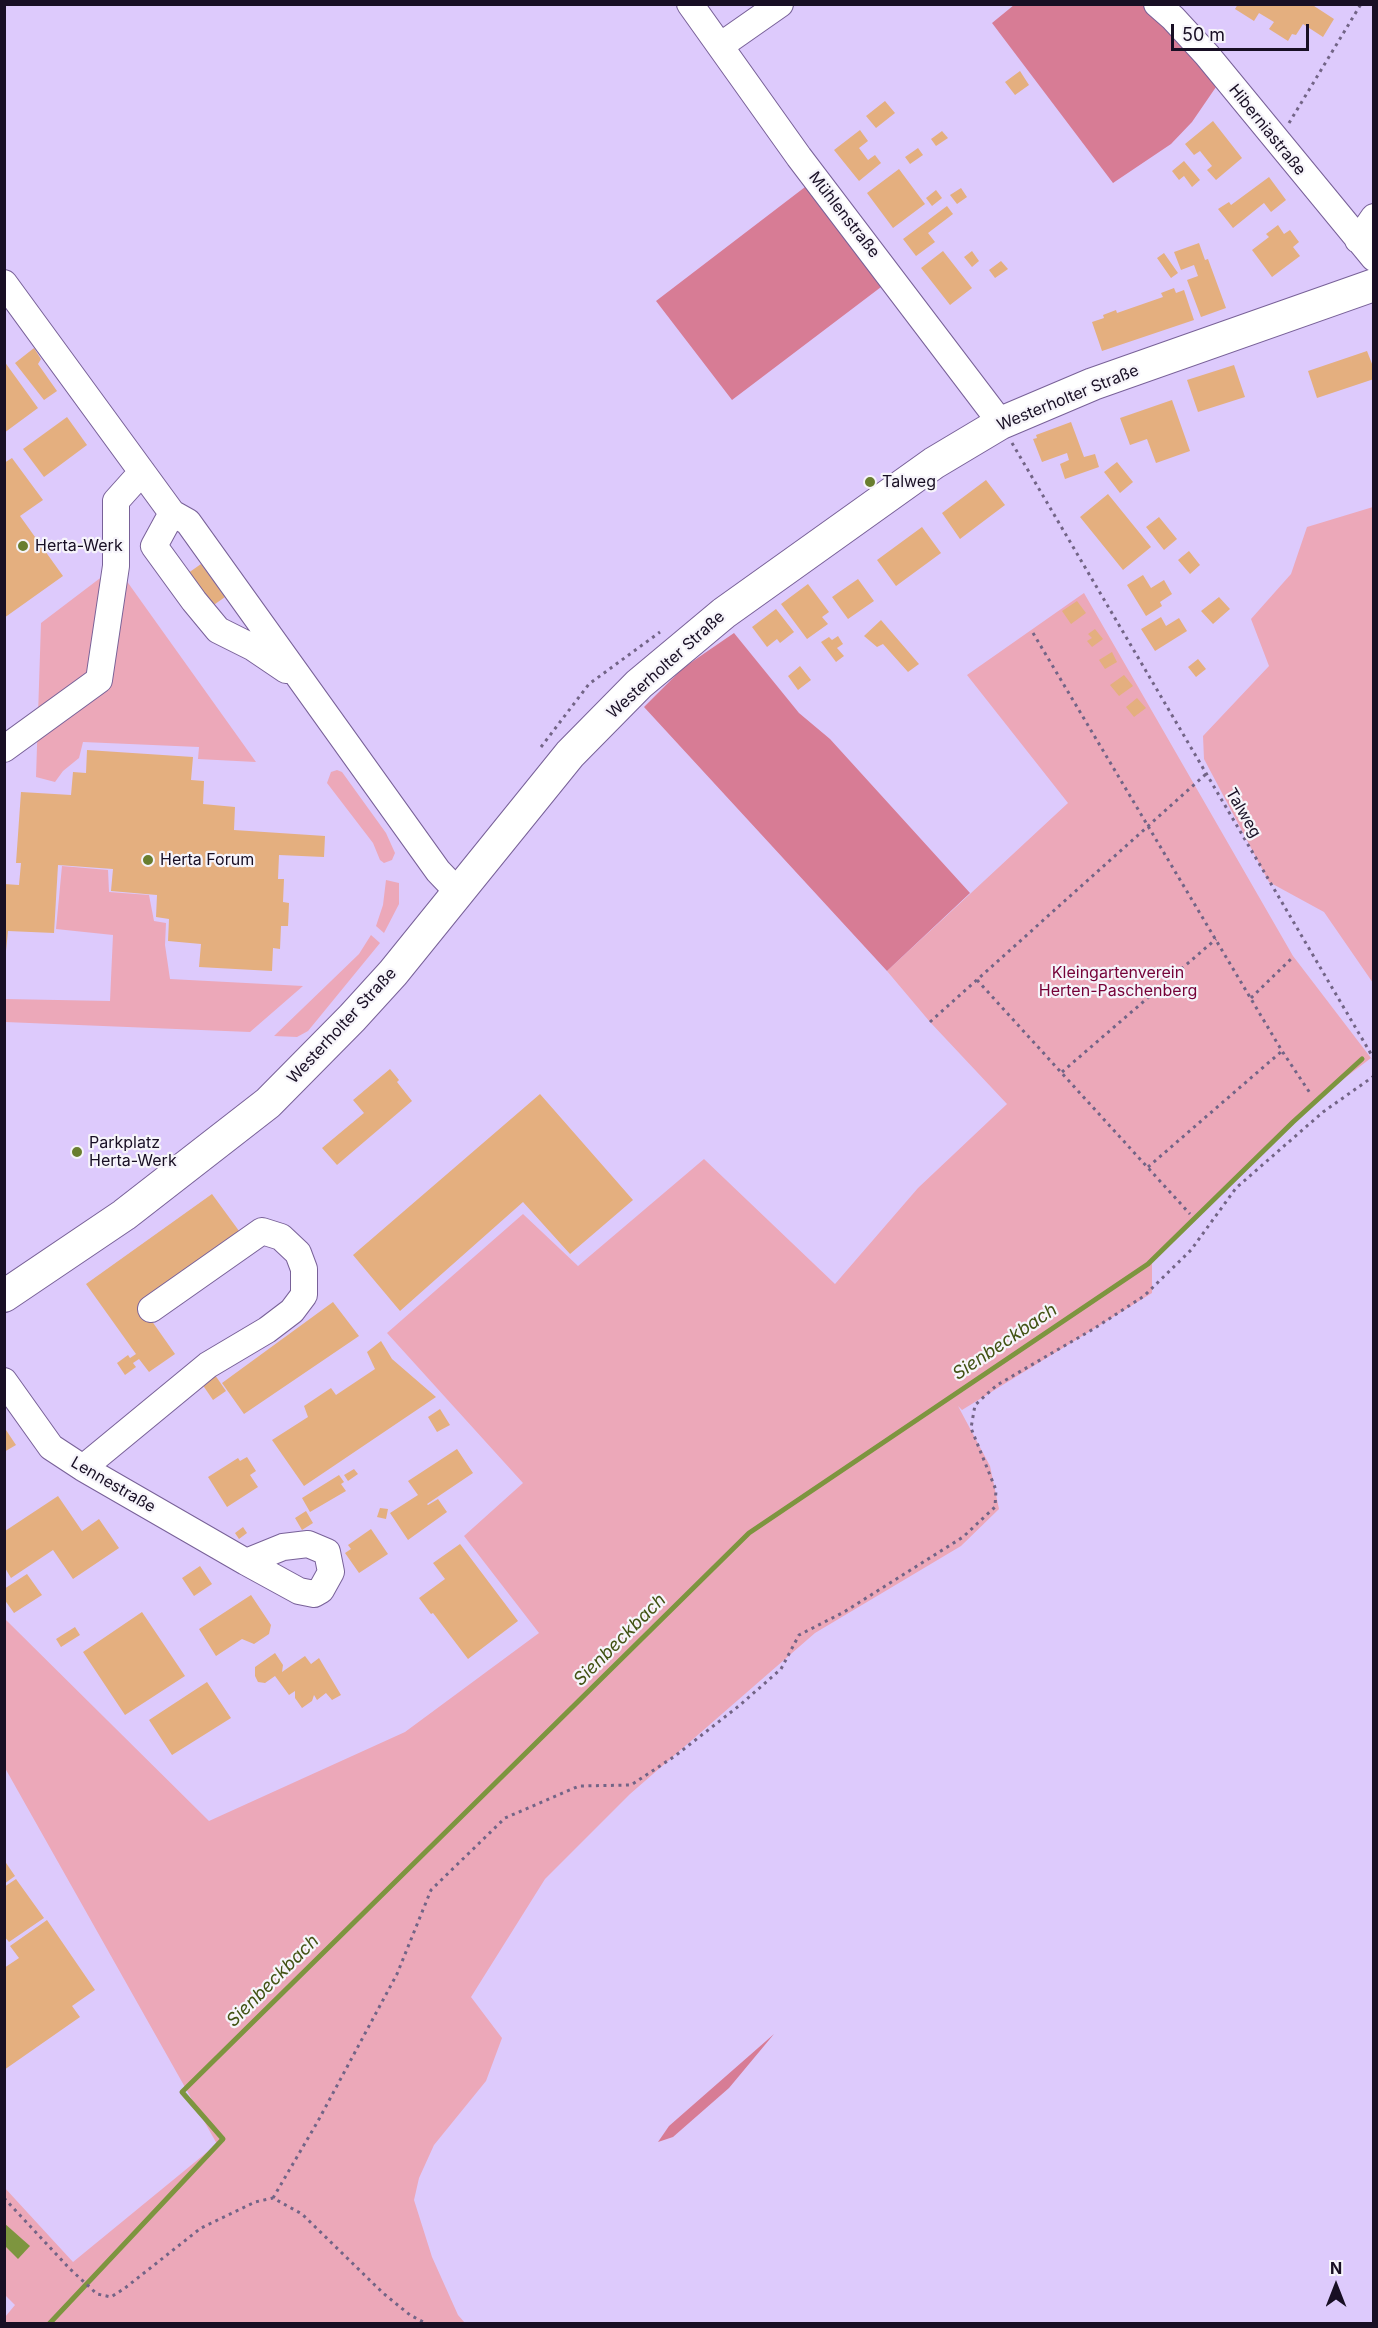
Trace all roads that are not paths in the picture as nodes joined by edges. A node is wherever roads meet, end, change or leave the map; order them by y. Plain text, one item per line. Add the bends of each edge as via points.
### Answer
1 (690, 4) edge
2 (780, 4) edge
3 (1157, 4) edge
4 (720, 46) junction
5 (1374, 217) edge
6 (1366, 249) edge
7 (4, 283) edge
8 (1374, 285) edge
9 (1001, 423) junction
10 (142, 472) junction
11 (171, 513) junction
12 (301, 681) junction
13 (4, 748) edge
14 (458, 892) junction
15 (4, 1296) edge
16 (151, 1309) dead end
17 (4, 1381) edge
18 (82, 1468) junction
19 (246, 1563) dead end

1 - 4 street, Mühlenstraße
2 - 4 street
3 - 6 street, Hiberniastraße via 1207,55
4 - 9 street, Mühlenstraße
5 - 6 street
7 - 10 street
8 - 9 main road, Westerholter Straße via 1093,384
9 - 14 main road, Westerholter Straße via 934,463 819,543 724,613 639,684 570,754
10 - 11 street
10 - 13 street via 116,501 116,566 99,680
11 - 12 street via 188,522
11 - 12 street via 154,546 194,601 218,630 252,647
12 - 14 street
14 - 15 main road, Westerholter Straße via 366,1003 268,1103 124,1215
16 - 18 street via 262,1231 280,1237 298,1253 304,1269 304,1295 292,1311 208,1365
17 - 18 street, Lennestraße via 51,1447
18 - 19 street, Lennestraße

